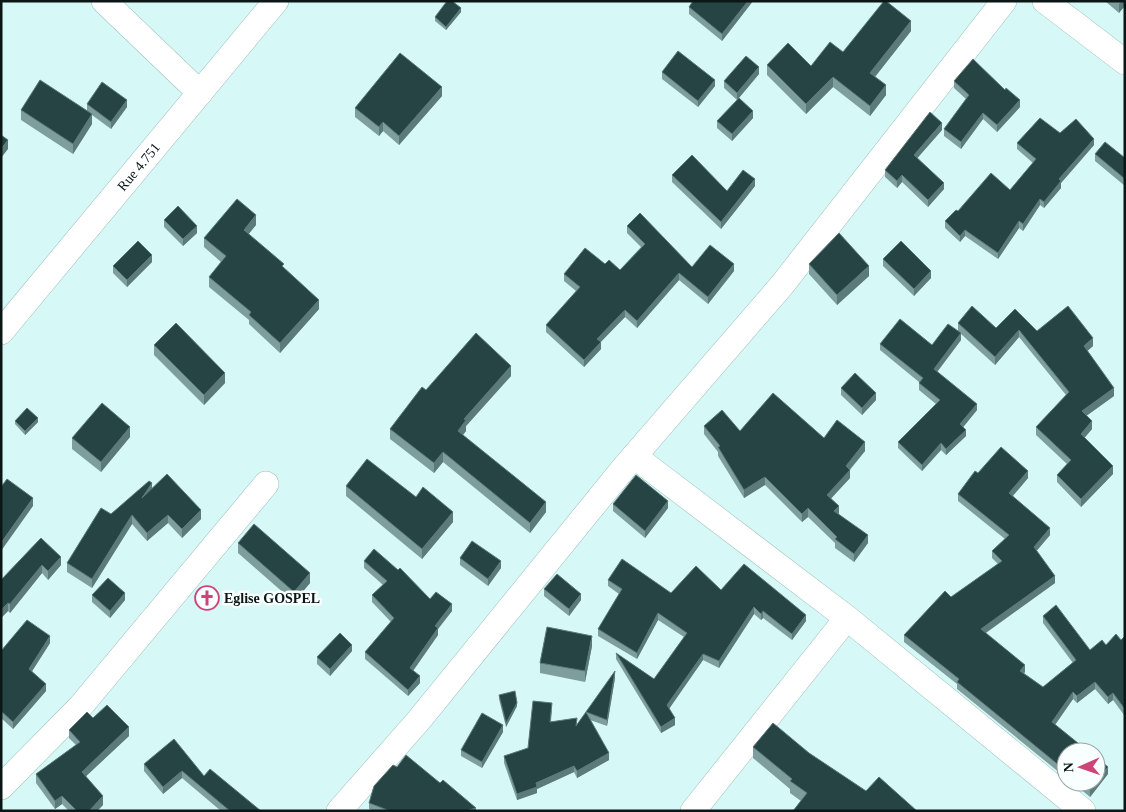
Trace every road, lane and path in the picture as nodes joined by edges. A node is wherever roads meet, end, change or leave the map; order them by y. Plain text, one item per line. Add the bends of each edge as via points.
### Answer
1 (104, 1) edge
2 (276, 1) edge
3 (1004, 1) edge
4 (1045, 1) edge
5 (1125, 62) edge
6 (200, 93) junction
7 (1, 332) edge
8 (634, 456) junction
9 (266, 484) dead end
10 (847, 618) junction
11 (1, 787) edge
12 (339, 811) edge
13 (693, 811) edge
14 (1083, 811) edge

1 - 6 street
2 - 6 street, Rue 4.751
3 - 8 street via 782,285
4 - 5 street
6 - 7 street, Rue 4.751
8 - 10 street
8 - 12 street via 419,720
9 - 11 street via 80,707
10 - 13 street
10 - 14 street

